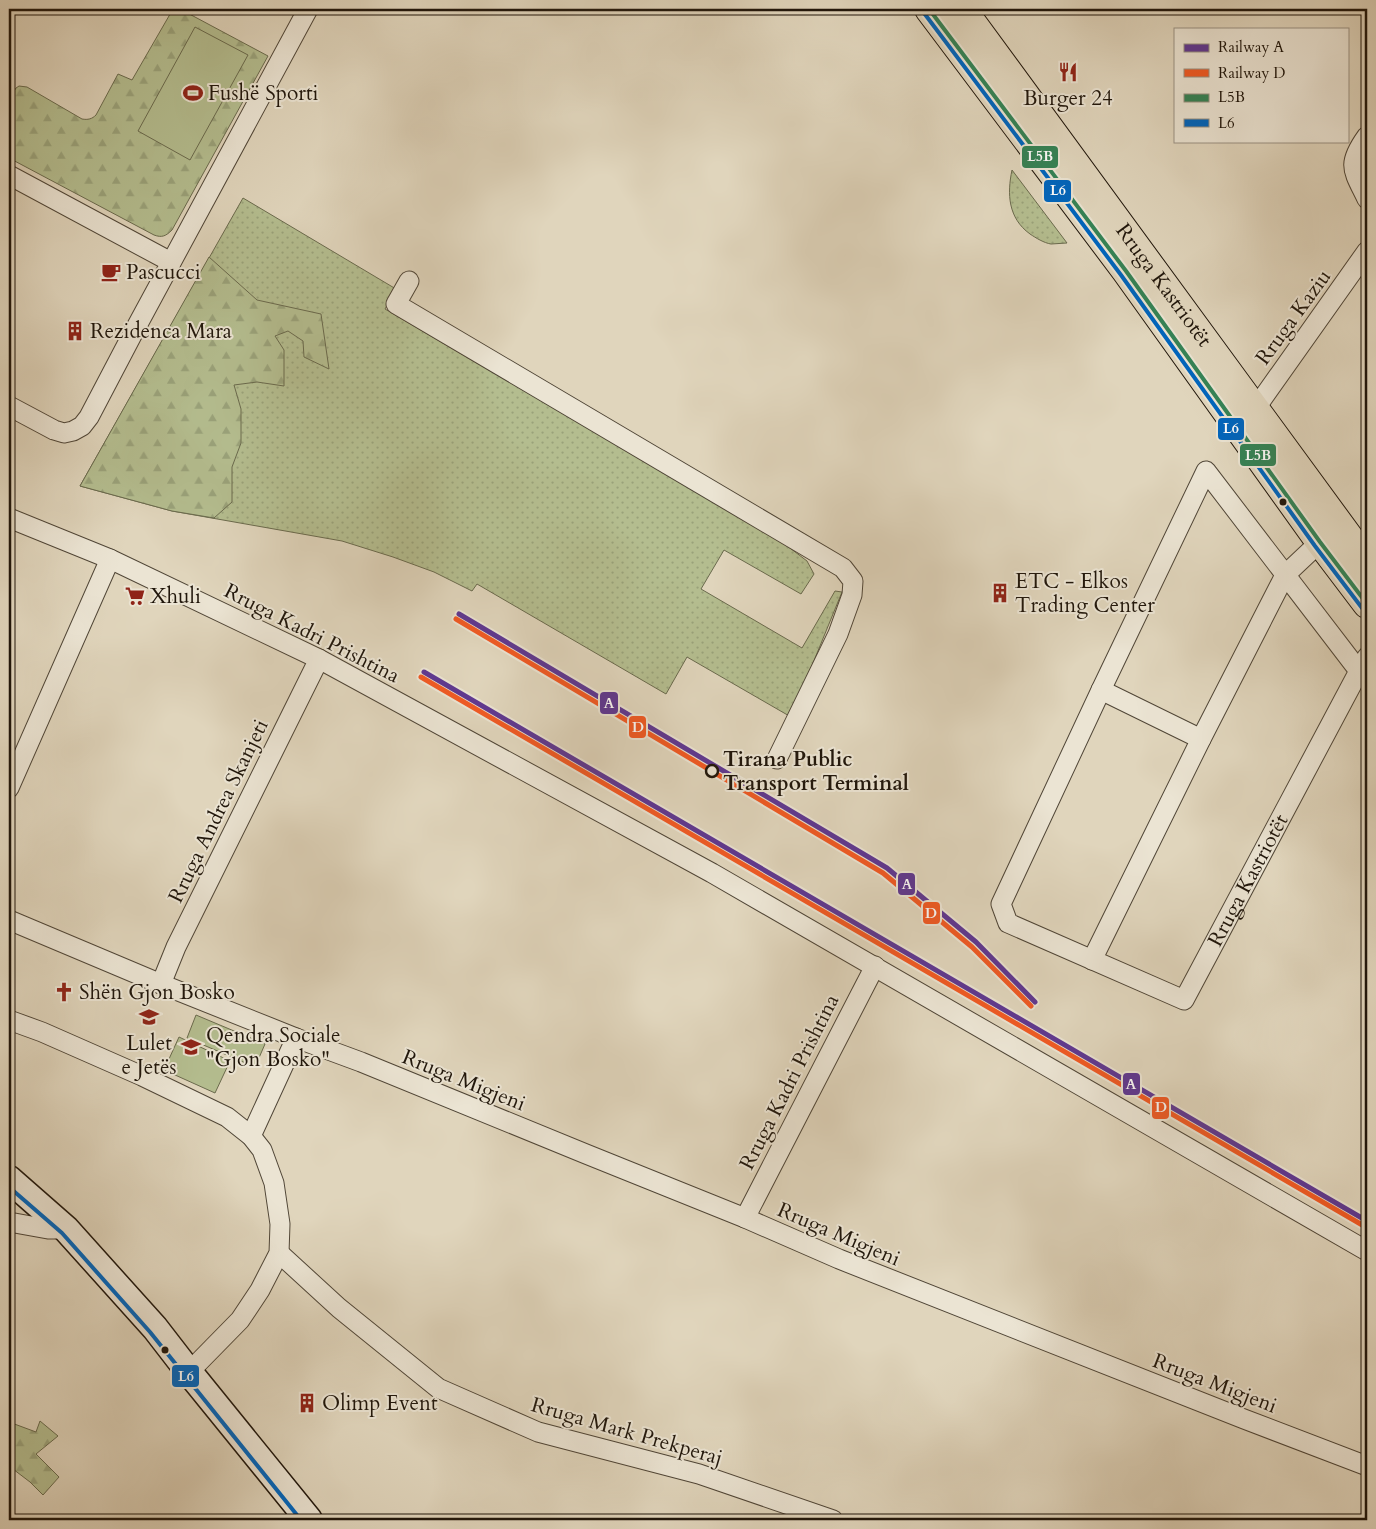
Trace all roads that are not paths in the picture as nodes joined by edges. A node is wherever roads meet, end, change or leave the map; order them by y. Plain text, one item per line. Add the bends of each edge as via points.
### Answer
1 (308, 9) edge
2 (929, 9) edge
3 (962, 9) edge
4 (1367, 136) edge
5 (9, 175) edge
6 (1367, 199) edge
7 (1367, 251) edge
8 (171, 262) junction
9 (409, 281) dead end
10 (9, 406) edge
11 (1255, 409) junction
12 (9, 518) edge
13 (1320, 542) junction
14 (110, 559) junction
15 (1367, 562) edge
16 (1285, 575) junction
17 (1367, 604) edge
18 (319, 659) junction
19 (1363, 664) edge
20 (1101, 690) junction
21 (1201, 739) junction
22 (777, 759) dead end
23 (9, 788) edge
24 (9, 920) edge
25 (1092, 960) junction
26 (875, 966) junction
27 (161, 984) junction
28 (9, 1020) edge
29 (296, 1038) junction
30 (251, 1136) junction
31 (9, 1179) edge
32 (744, 1218) junction
33 (9, 1222) edge
34 (66, 1229) junction
35 (1367, 1251) edge
36 (279, 1253) junction
37 (189, 1372) junction
38 (1367, 1466) edge
39 (309, 1520) edge
40 (833, 1520) edge

1 - 8 street
2 - 13 main road, Rruga Kastriotët via 1126,271
3 - 11 main road, Rruga Kastriotët
4 - 6 street via 1356,151 1353,171
5 - 8 street
7 - 11 street, Rruga Kaziu
8 - 10 street via 82,426 64,433
9 - 22 street via 396,304 842,568 853,581 852,595 838,634
11 - 15 main road, Rruga Kastriotët
12 - 14 street, Rruga Kadri Prishtina
13 - 16 street
13 - 17 main road, Rruga Kastriotët
14 - 18 street, Rruga Kadri Prishtina
14 - 23 street
16 - 19 street, Rruga Kastriotët
16 - 20 street, Rruga Kastriotët via 1206,471
16 - 21 street
18 - 26 street, Rruga Kadri Prishtina via 712,873
18 - 27 street, Rruga Andrea Skanjeti via 176,947
19 - 25 street, Rruga Kastriotët via 1184,1000
20 - 21 street
20 - 25 street, Rruga Kastriotët via 1001,904 1008,922
21 - 25 street
24 - 27 street, Rruga Migjeni
26 - 32 street, Rruga Kadri Prishtina
26 - 35 street, Rruga Kadri Prishtina
27 - 29 street, Rruga Migjeni
28 - 30 street via 142,1076 227,1117
29 - 30 street
29 - 32 street, Rruga Migjeni
30 - 36 street via 262,1150 274,1184 280,1224
31 - 34 main road
32 - 38 street, Rruga Migjeni via 855,1266
33 - 34 street
34 - 37 main road via 155,1328
36 - 37 street via 240,1320
36 - 40 street, Rruga Mark Prekperaj via 339,1308 438,1388 538,1432 699,1474
37 - 39 main road

